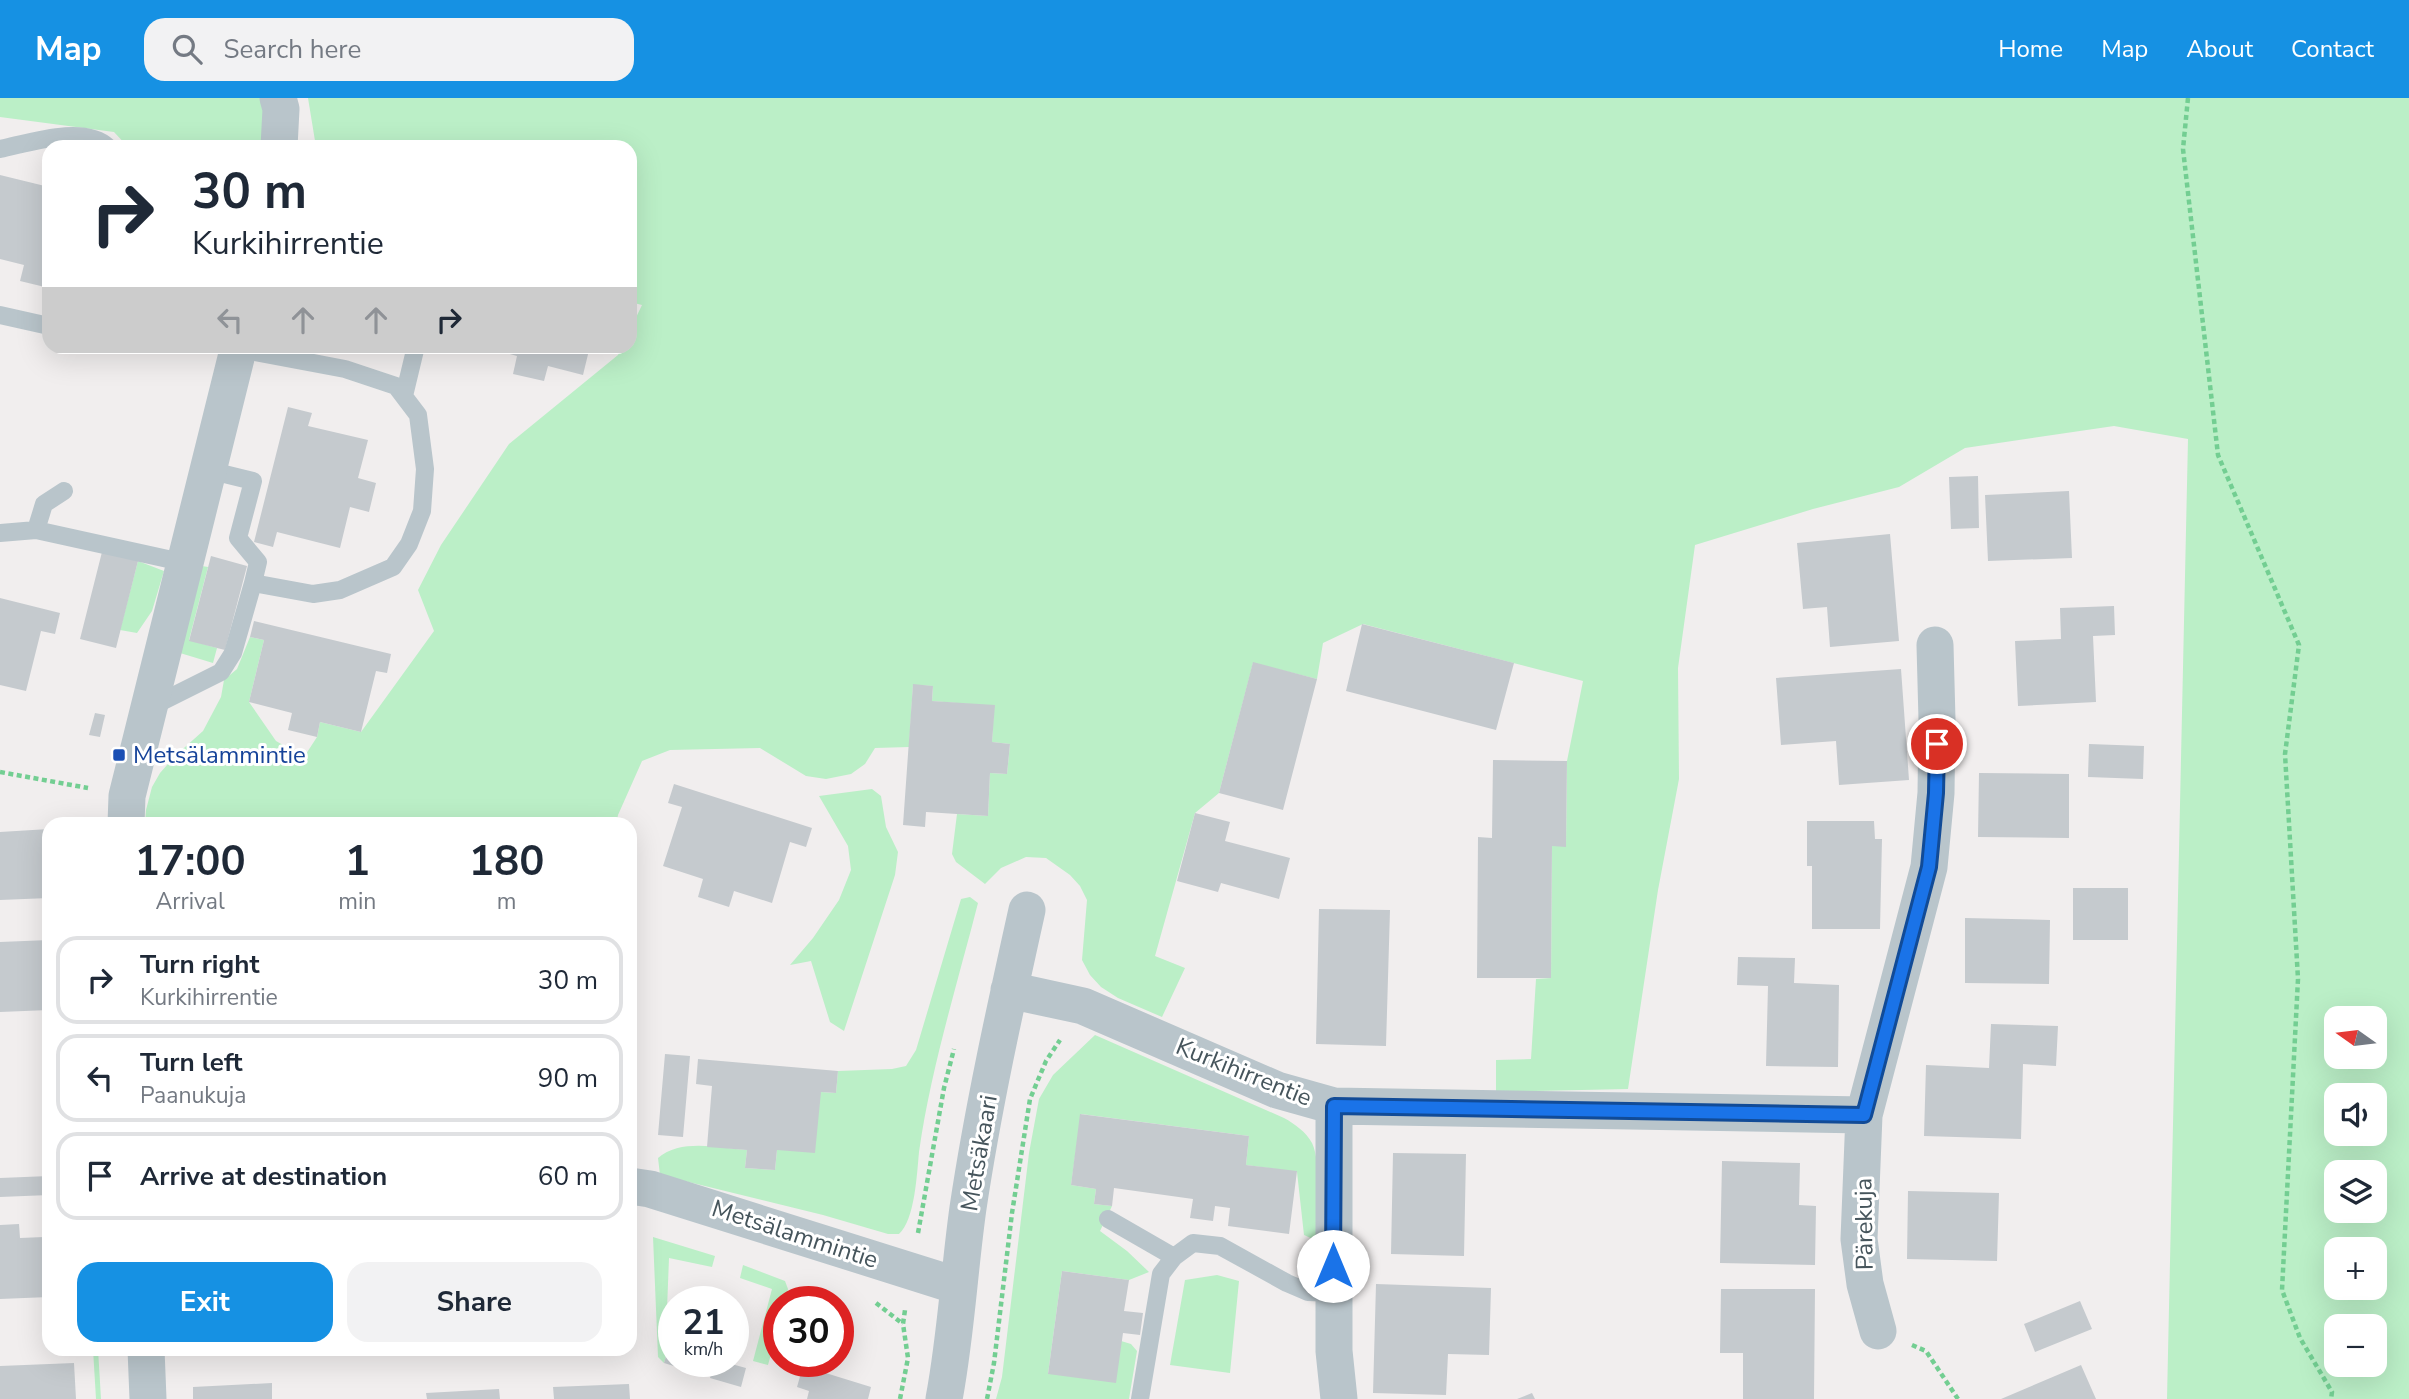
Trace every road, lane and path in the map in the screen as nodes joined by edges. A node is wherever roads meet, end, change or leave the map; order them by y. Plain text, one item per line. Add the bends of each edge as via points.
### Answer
1 (278, 98) edge
2 (2188, 98) edge
3 (94, 140) edge
4 (279, 140) edge
5 (0, 149) edge
6 (0, 314) edge
7 (42, 324) edge
8 (233, 354) edge
9 (269, 354) edge
10 (414, 354) edge
11 (404, 396) junction
12 (208, 470) junction
13 (64, 491) dead end
14 (36, 530) junction
15 (0, 533) edge
16 (186, 563) junction
17 (253, 583) junction
18 (1935, 645) dead end
19 (149, 709) junction
20 (0, 772) edge
21 (126, 810) edge
22 (1027, 910) dead end
23 (1009, 990) junction
24 (1083, 1006) junction
25 (1334, 1106) junction
26 (1864, 1115) junction
27 (637, 1187) edge
28 (1108, 1219) dead end
29 (1174, 1257) junction
30 (958, 1286) junction
31 (1333, 1293) junction
32 (1878, 1331) joint
33 (146, 1356) edge
34 (148, 1399) edge
35 (944, 1399) edge
36 (987, 1399) edge
37 (1140, 1399) edge
38 (1339, 1399) edge
39 (1958, 1399) edge
40 (2331, 1399) edge

1 - 4 street
2 - 40 path via 2183,149 2218,455 2299,645 2285,754 2298,979 2282,1290 2301,1338 2332,1392
3 - 5 lane via 69,134
6 - 7 lane
8 - 12 street
9 - 11 lane via 345,369 396,387
10 - 11 lane
11 - 17 lane via 418,415 425,469 422,511 410,544 393,567 340,590 313,594
12 - 16 street
12 - 17 lane via 253,481 238,538 258,562
13 - 14 lane via 44,504
14 - 15 lane
14 - 16 lane
16 - 19 street
17 - 19 lane via 233,653 221,673
18 - 26 street, Pärekuja via 1936,780 1929,867
19 - 21 street
20 - 21 path
22 - 23 street, Metsäkaari
23 - 24 street, Kurkihirrentie
23 - 30 street, Metsäkaari via 979,1142
24 - 25 street, Kurkihirrentie via 1277,1090
24 - 36 path via 1046,1061 1030,1099
25 - 26 street, Kurkihirrentie
25 - 31 street
26 - 32 street, Pärekuja via 1859,1239
27 - 30 street, Metsälammintie
28 - 29 lane
29 - 31 lane via 1193,1243 1220,1246 1308,1292
29 - 37 lane via 1161,1274
30 - 35 street, Metsäkaari
31 - 38 street
32 - 39 path via 1926,1351
33 - 34 street

